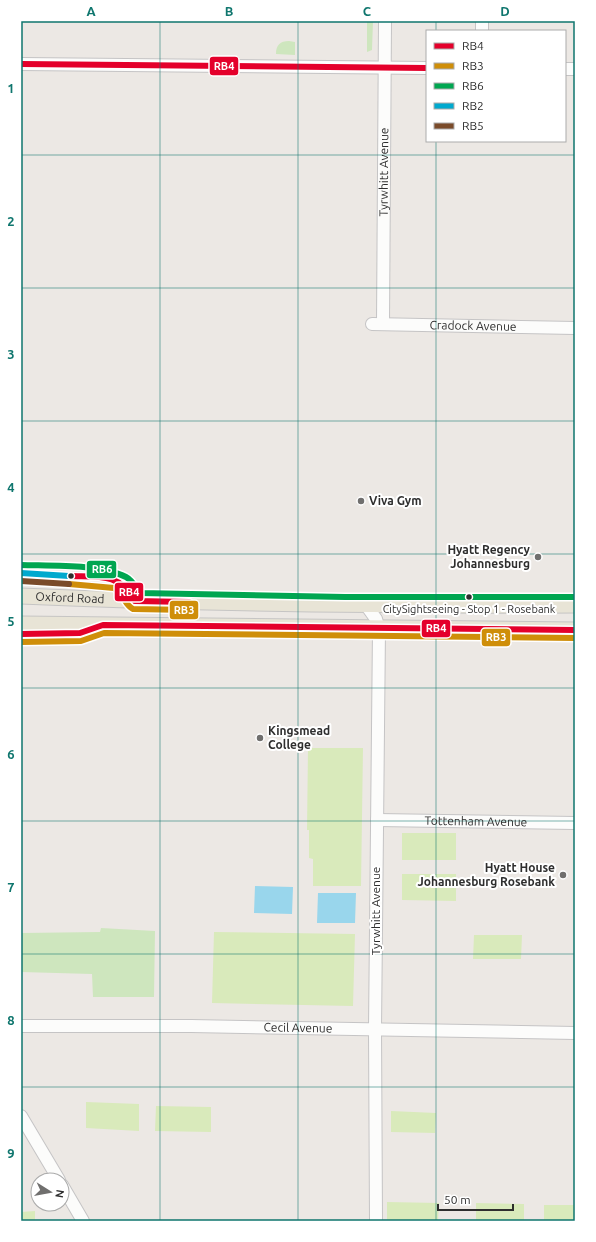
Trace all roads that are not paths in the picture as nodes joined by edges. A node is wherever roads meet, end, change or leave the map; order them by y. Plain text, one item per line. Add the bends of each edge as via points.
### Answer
1 (385, 21) edge
2 (21, 64) edge
3 (384, 67) junction
4 (426, 68) edge
5 (378, 324) joint
6 (575, 328) edge
7 (21, 596) edge
8 (366, 605) junction
9 (575, 605) edge
10 (21, 624) edge
11 (379, 629) junction
12 (575, 630) edge
13 (377, 820) junction
14 (575, 823) edge
15 (21, 1026) edge
16 (375, 1029) junction
17 (575, 1033) edge
18 (21, 1116) edge
19 (54, 1172) edge
20 (70, 1199) edge
21 (83, 1221) edge
22 (376, 1221) edge

1 - 3 street, Tyrwhitt Avenue
2 - 3 street
3 - 4 street
3 - 5 street, Tyrwhitt Avenue
5 - 6 street, Cradock Avenue
7 - 8 main road, Oxford Road
8 - 9 main road, Oxford Road
8 - 11 street, Tyrwhitt Avenue via 376,619
10 - 11 main road
11 - 12 main road
11 - 13 street, Tyrwhitt Avenue
13 - 14 street, Tottenham Avenue
13 - 16 street, Tyrwhitt Avenue
15 - 16 street, Cecil Avenue
16 - 17 street, Cecil Avenue
16 - 22 street, Tyrwhitt Avenue
18 - 19 street
20 - 21 street

